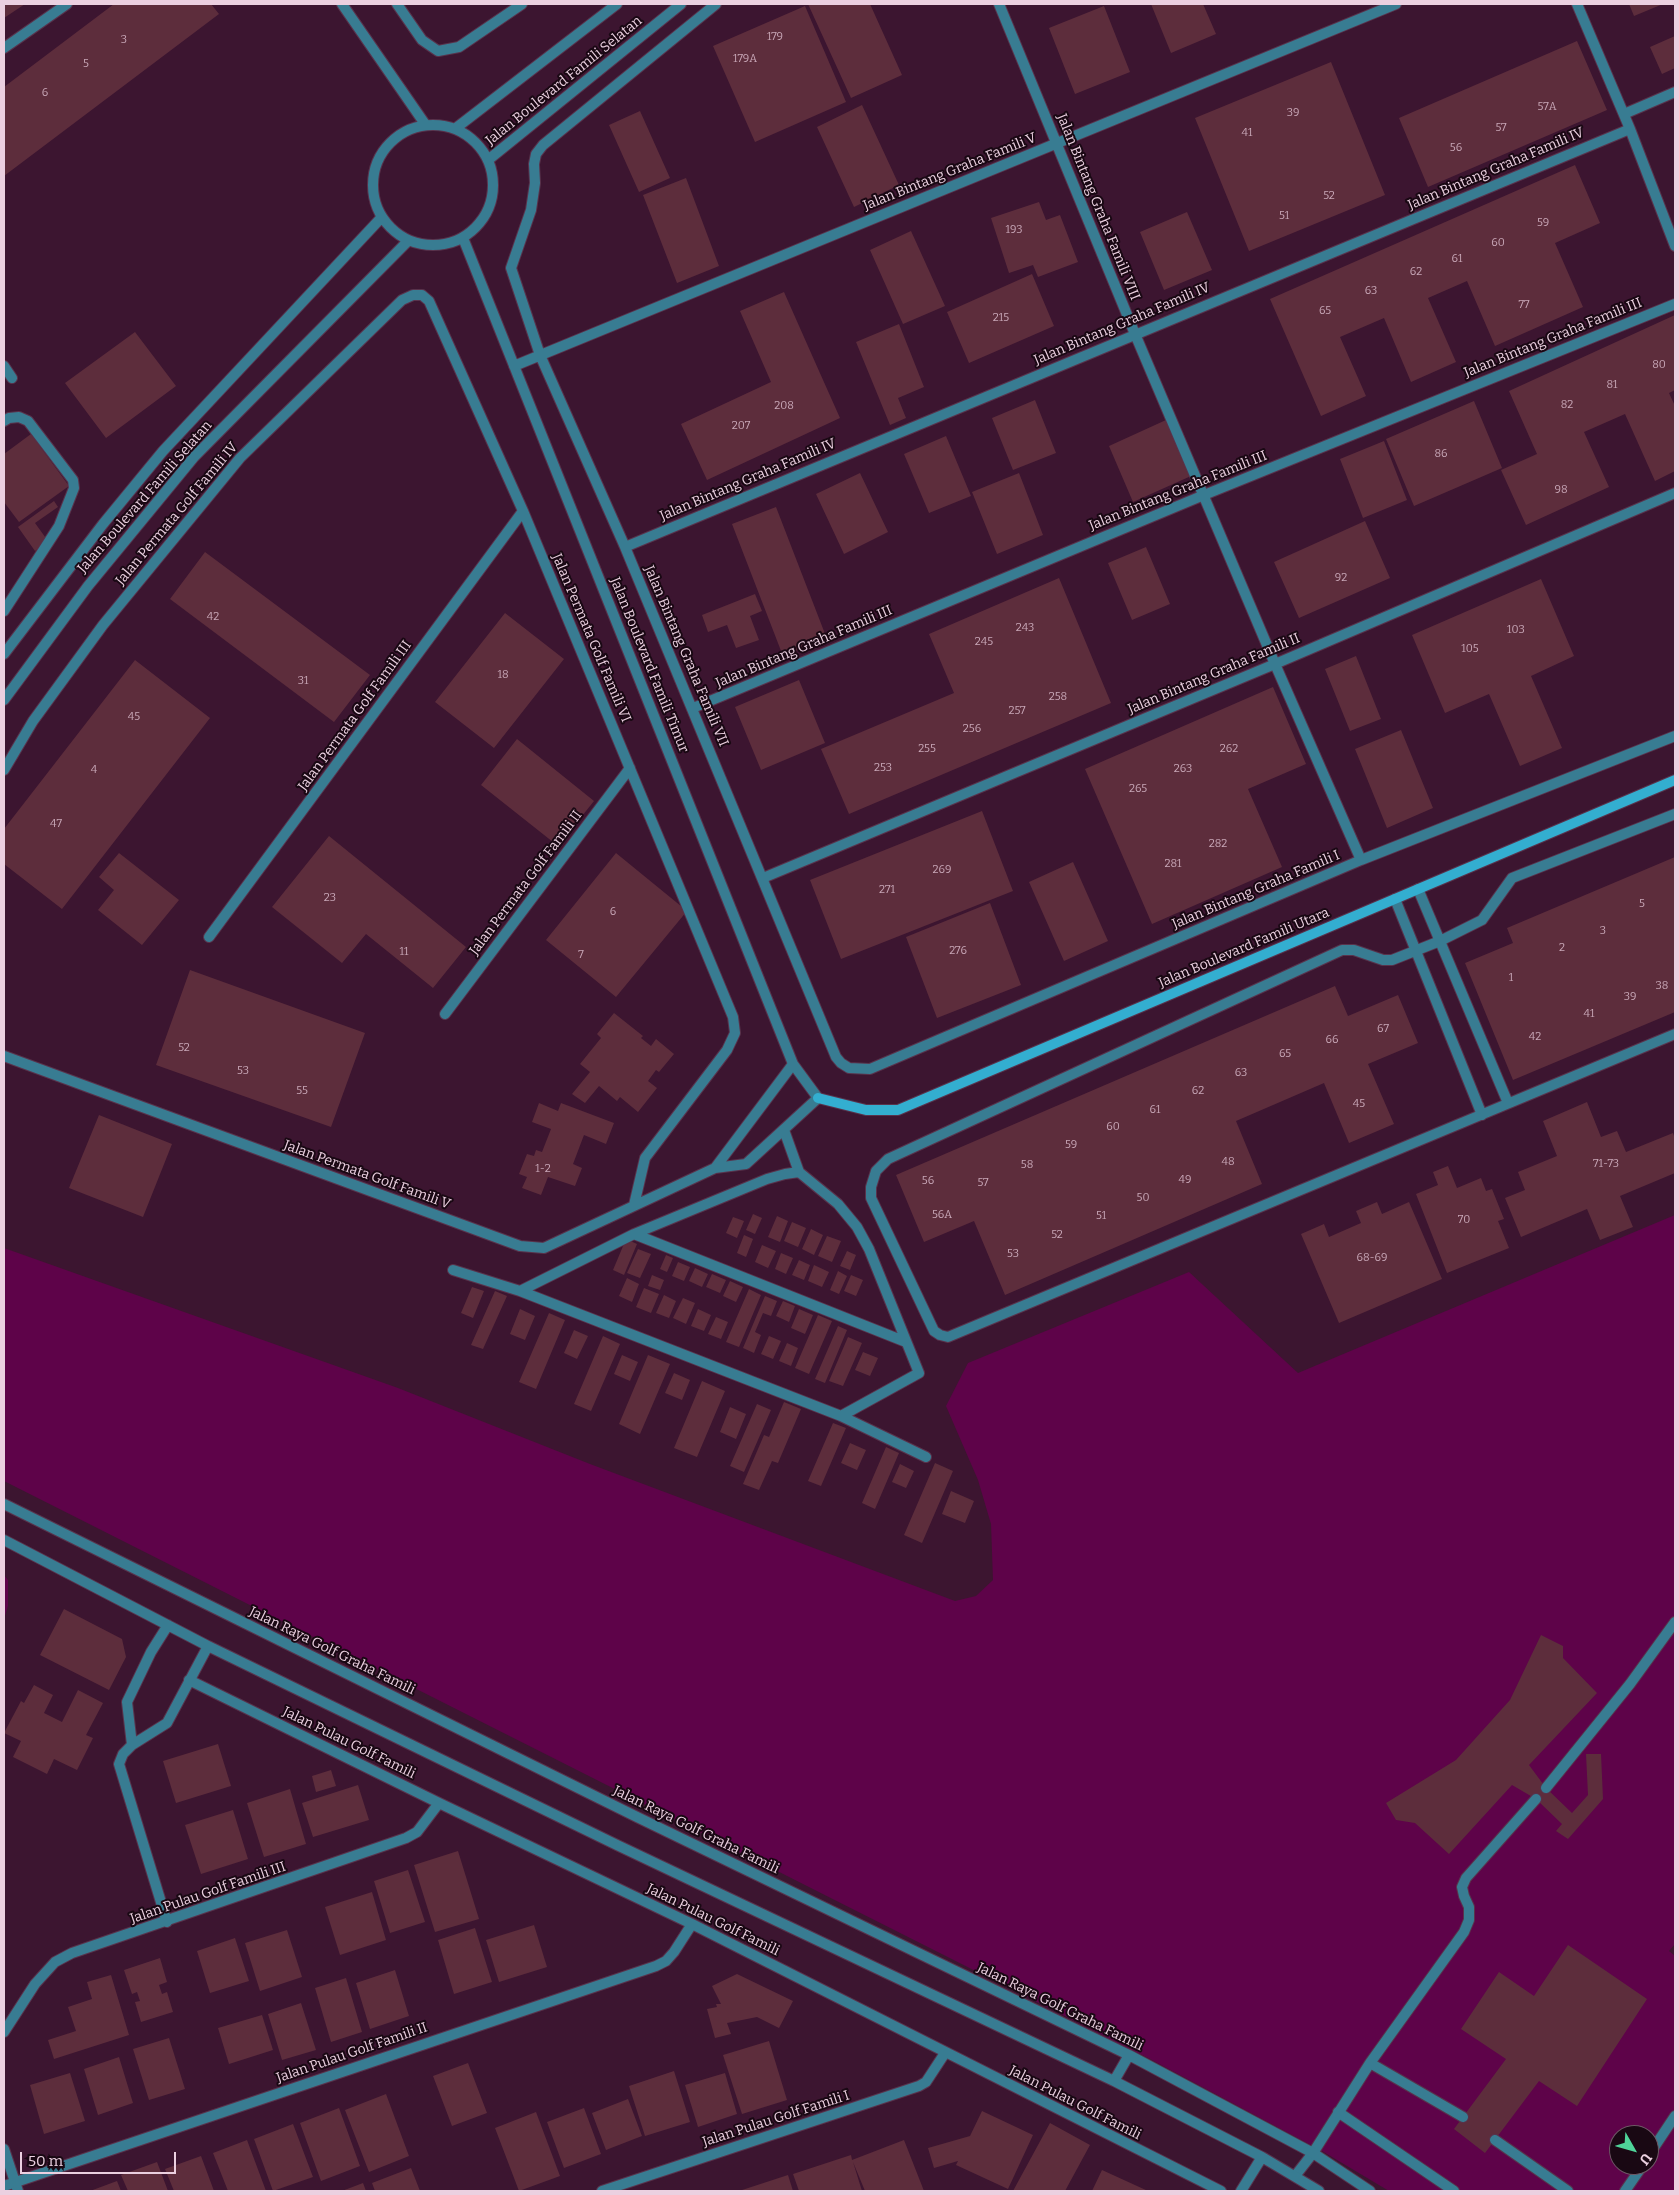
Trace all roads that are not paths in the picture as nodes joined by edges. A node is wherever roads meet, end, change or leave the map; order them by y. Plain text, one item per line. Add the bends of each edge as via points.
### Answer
1 (67, 4) edge
2 (342, 4) edge
3 (397, 4) edge
4 (522, 4) edge
5 (617, 4) edge
6 (680, 4) edge
7 (716, 4) edge
8 (999, 4) edge
9 (1396, 4) edge
10 (1577, 4) edge
11 (4, 48) edge
12 (1675, 92) edge
13 (1624, 114) junction
14 (425, 124) junction
15 (456, 128) junction
16 (1630, 129) junction
17 (1057, 144) junction
18 (488, 160) junction
19 (381, 218) junction
20 (463, 238) junction
21 (408, 241) junction
22 (1675, 246) edge
23 (402, 300) joint
24 (1675, 304) edge
25 (1135, 334) junction
26 (540, 355) junction
27 (4, 366) edge
28 (514, 366) junction
29 (12, 378) dead end
30 (4, 420) edge
31 (1675, 493) edge
32 (1204, 495) junction
33 (523, 511) junction
34 (625, 547) junction
35 (4, 611) edge
36 (4, 654) edge
37 (1275, 664) junction
38 (4, 700) edge
39 (693, 708) junction
40 (1675, 736) edge
41 (630, 768) junction
42 (4, 770) edge
43 (1675, 780) edge
44 (1675, 814) edge
45 (1362, 860) junction
46 (763, 878) junction
47 (1418, 889) junction
48 (1395, 899) junction
49 (208, 937) dead end
50 (1440, 941) junction
51 (1416, 951) junction
52 (445, 1014) dead end
53 (1675, 1034) edge
54 (4, 1056) edge
55 (793, 1064) junction
56 (849, 1068) joint
57 (818, 1098) junction
58 (1508, 1104) junction
59 (1482, 1114) junction
60 (784, 1130) junction
61 (715, 1168) junction
62 (799, 1172) junction
63 (634, 1205) junction
64 (634, 1234) junction
65 (453, 1270) dead end
66 (520, 1291) junction
67 (906, 1342) junction
68 (841, 1416) junction
69 (926, 1457) dead end
70 (4, 1504) edge
71 (4, 1540) edge
72 (1675, 1622) edge
73 (168, 1625) junction
74 (208, 1646) junction
75 (189, 1680) junction
76 (132, 1745) junction
77 (1546, 1788) dead end
78 (1536, 1799) dead end
79 (439, 1803) junction
80 (167, 1922) junction
81 (692, 1924) junction
82 (4, 2032) edge
83 (945, 2053) junction
84 (1129, 2055) junction
85 (1370, 2063) junction
86 (1114, 2081) junction
87 (1338, 2112) junction
88 (1675, 2116) edge
89 (1463, 2117) dead end
90 (1495, 2140) dead end
91 (1659, 2140) edge
92 (4, 2149) edge
93 (1313, 2153) junction
94 (1262, 2157) junction
95 (1635, 2175) edge
96 (1295, 2176) junction
97 (4, 2186) edge
98 (16, 2186) edge
99 (602, 2191) edge
100 (1221, 2191) edge
101 (1241, 2191) edge
102 (1319, 2191) edge
103 (1370, 2191) edge
104 (1454, 2191) edge
105 (1568, 2191) edge
106 (1625, 2191) edge

1 - 11 street
2 - 14 street
3 - 4 street via 422,40 438,51 459,47
5 - 15 street, Jalan Boulevard Famili Selatan
6 - 18 street, Jalan Boulevard Famili Selatan
7 - 26 street, Jalan Bintang Graha Famili VII via 542,145 536,154 531,210 512,263 512,272
8 - 17 street, Jalan Bintang Graha Famili VIII
9 - 17 street, Jalan Bintang Graha Famili V
10 - 13 street
12 - 13 street
13 - 16 street
14 - 15 street
14 - 19 street via 397,135 377,159 372,188
15 - 18 street via 469,136
16 - 22 street
16 - 25 street, Jalan Bintang Graha Famili IV
17 - 25 street, Jalan Bintang Graha Famili VIII
17 - 26 street, Jalan Bintang Graha Famili V
18 - 20 street via 493,182 490,204 480,223
19 - 21 street via 392,232
19 - 36 street, Jalan Boulevard Famili Selatan via 163,451
20 - 21 street via 436,246
20 - 28 street, Jalan Boulevard Famili Timur
21 - 38 street, Jalan Boulevard Famili Selatan via 194,457 88,586
23 - 33 street, Jalan Permata Golf Famili VI via 418,295 429,300
23 - 42 street, Jalan Permata Golf Famili IV via 240,458 103,625 33,721
24 - 32 street, Jalan Bintang Graha Famili III
25 - 32 street, Jalan Bintang Graha Famili VIII
25 - 34 street, Jalan Bintang Graha Famili IV
26 - 28 street, Jalan Bintang Graha Famili V
26 - 34 street, Jalan Bintang Graha Famili VII
27 - 29 street
28 - 55 street, Jalan Boulevard Famili Timur
30 - 35 street via 18,417 28,421 73,480 74,488 59,526
31 - 37 street, Jalan Bintang Graha Famili II
32 - 37 street, Jalan Bintang Graha Famili VIII
32 - 39 street, Jalan Bintang Graha Famili III
33 - 41 street, Jalan Permata Golf Famili VI
33 - 49 street, Jalan Permata Golf Famili III
34 - 39 street, Jalan Bintang Graha Famili VII
37 - 45 street, Jalan Bintang Graha Famili VIII
37 - 46 street, Jalan Bintang Graha Famili II
39 - 46 street, Jalan Bintang Graha Famili VII
40 - 45 street, Jalan Bintang Graha Famili I
41 - 52 street, Jalan Permata Golf Famili II
41 - 63 street, Jalan Permata Golf Famili VI via 732,1016 735,1033 727,1050 644,1158
43 - 47 street, Jalan Boulevard Famili Utara
44 - 50 street via 1512,878 1482,920
45 - 56 street, Jalan Bintang Graha Famili I via 870,1069
46 - 56 street, Jalan Bintang Graha Famili VII via 836,1057
47 - 48 street, Jalan Boulevard Famili Utara
47 - 50 street
48 - 51 street
48 - 57 street, Jalan Boulevard Famili Utara via 898,1110 866,1110
50 - 51 street
50 - 58 street
51 - 59 street
51 - 59 street via 1392,960 1348,949 1332,954 888,1159 876,1172 871,1198 934,1331 948,1337
53 - 58 street
54 - 63 street, Jalan Permata Golf Famili V via 520,1246 544,1248
55 - 57 street, Jalan Boulevard Famili Timur
55 - 61 street, Jalan Permata Golf Famili V
57 - 60 street, Jalan Permata Golf Famili V
58 - 59 street
60 - 61 street, Jalan Permata Golf Famili V via 746,1164
60 - 62 street
61 - 63 street, Jalan Permata Golf Famili V
62 - 64 street via 767,1179
62 - 67 street via 838,1204 857,1227
64 - 66 street
64 - 67 street
65 - 66 street
66 - 68 street
67 - 68 street via 918,1373
68 - 69 street
70 - 84 street, Jalan Raya Golf Graha Famili via 637,1818
71 - 73 street
72 - 77 street via 1630,1684
73 - 74 street
73 - 76 street via 127,1702
74 - 75 street
74 - 86 street
75 - 76 street via 167,1723
75 - 79 street, Jalan Pulau Golf Famili
76 - 80 street via 119,1764
78 - 85 street via 1466,1878 1462,1887 1469,1907 1469,1920 1464,1932
79 - 80 street, Jalan Pulau Golf Famili III via 417,1832 406,1838
79 - 81 street, Jalan Pulau Golf Famili
80 - 82 street, Jalan Pulau Golf Famili III via 54,1962
81 - 83 street, Jalan Pulau Golf Famili
81 - 98 street, Jalan Pulau Golf Famili II via 674,1952 656,1966
83 - 99 street, Jalan Pulau Golf Famili I via 926,2082 919,2086
83 - 100 street, Jalan Pulau Golf Famili
84 - 86 street
84 - 93 street, Jalan Raya Golf Graha Famili
85 - 87 street
85 - 89 street
86 - 94 street
87 - 93 street
87 - 104 street
88 - 91 street
90 - 105 street
92 - 98 street
93 - 96 street
93 - 103 street, Jalan Raya Golf Graha Famili
94 - 96 street
94 - 101 street
95 - 106 street
96 - 102 street
97 - 98 street, Jalan Pulau Golf Famili II

